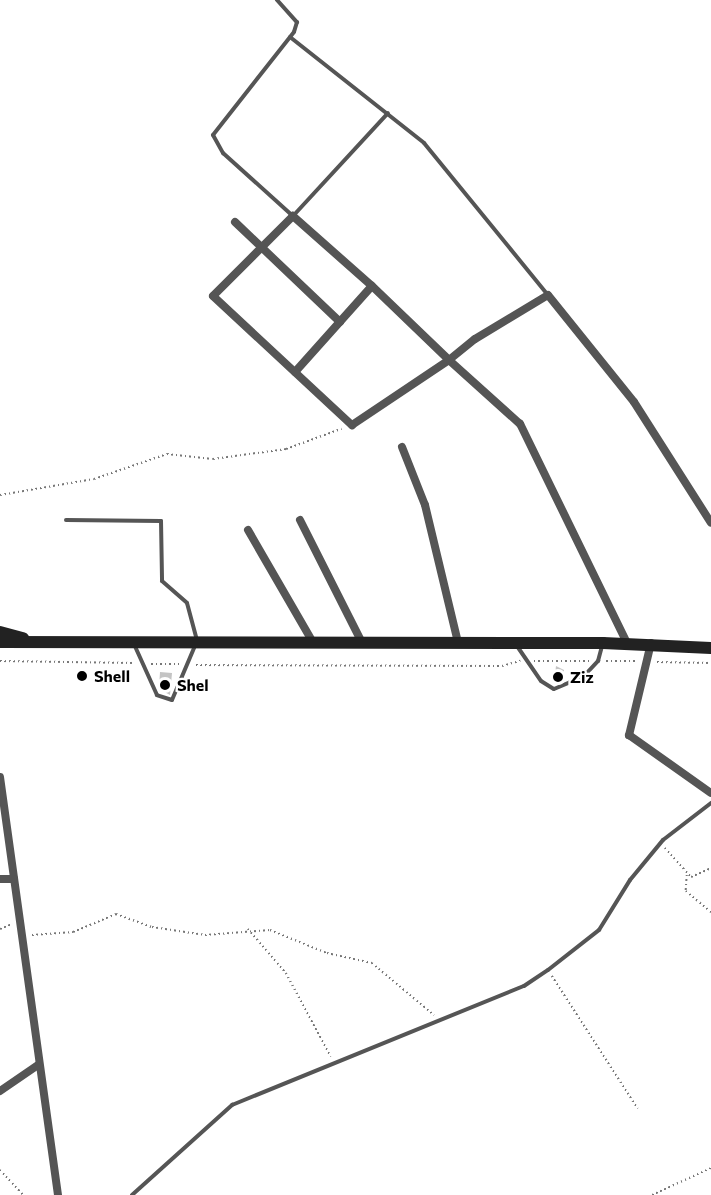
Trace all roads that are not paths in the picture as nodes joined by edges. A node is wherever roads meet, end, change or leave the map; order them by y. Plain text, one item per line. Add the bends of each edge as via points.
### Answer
1 (277, 0) edge
2 (290, 37) junction
3 (388, 113) junction
4 (293, 216) junction
5 (235, 222) dead end
6 (262, 248) junction
7 (372, 286) junction
8 (548, 295) junction
9 (340, 322) junction
10 (448, 360) junction
11 (295, 372) junction
12 (402, 447) dead end
13 (66, 520) dead end
14 (300, 520) dead end
15 (711, 523) edge
16 (248, 530) dead end
17 (0, 632) edge
18 (27, 640) junction
19 (133, 641) junction
20 (197, 641) junction
21 (312, 641) junction
22 (361, 641) junction
23 (0, 642) edge
24 (458, 642) junction
25 (603, 642) junction
26 (515, 643) junction
27 (627, 643) junction
28 (651, 643) junction
29 (711, 648) edge
30 (0, 777) edge
31 (711, 793) edge
32 (711, 803) edge
33 (0, 843) edge
34 (10, 845) junction
35 (0, 879) edge
36 (14, 879) junction
37 (38, 1065) junction
38 (0, 1091) edge
39 (58, 1195) edge
40 (132, 1195) edge

1 - 2 lane via 297,22
2 - 3 lane
2 - 4 lane via 213,135 223,153
3 - 4 lane
3 - 8 lane via 424,143
4 - 6 street
4 - 7 street
5 - 6 street
6 - 9 street
6 - 11 street via 213,296
7 - 9 street
7 - 10 street
8 - 10 street
8 - 15 street via 629,396
9 - 11 street
10 - 11 street via 352,425
10 - 27 street via 528,436
12 - 24 street via 425,505
13 - 20 lane via 161,521 162,581 187,603
14 - 22 street
16 - 21 street
17 - 18 main road
18 - 19 main road
18 - 23 main road
19 - 20 main road
19 - 20 lane via 159,698 168,701
20 - 21 main road
21 - 22 main road
22 - 24 main road
24 - 26 main road
25 - 26 main road
25 - 26 lane via 598,661 577,682 554,689 541,681
25 - 27 main road
27 - 28 main road
28 - 29 main road
28 - 31 street via 629,735
30 - 34 street
32 - 40 lane via 660,843 599,930 548,970 440,1020 232,1105
33 - 34 street
34 - 36 street
35 - 36 street
36 - 37 street
37 - 38 street
37 - 39 street

